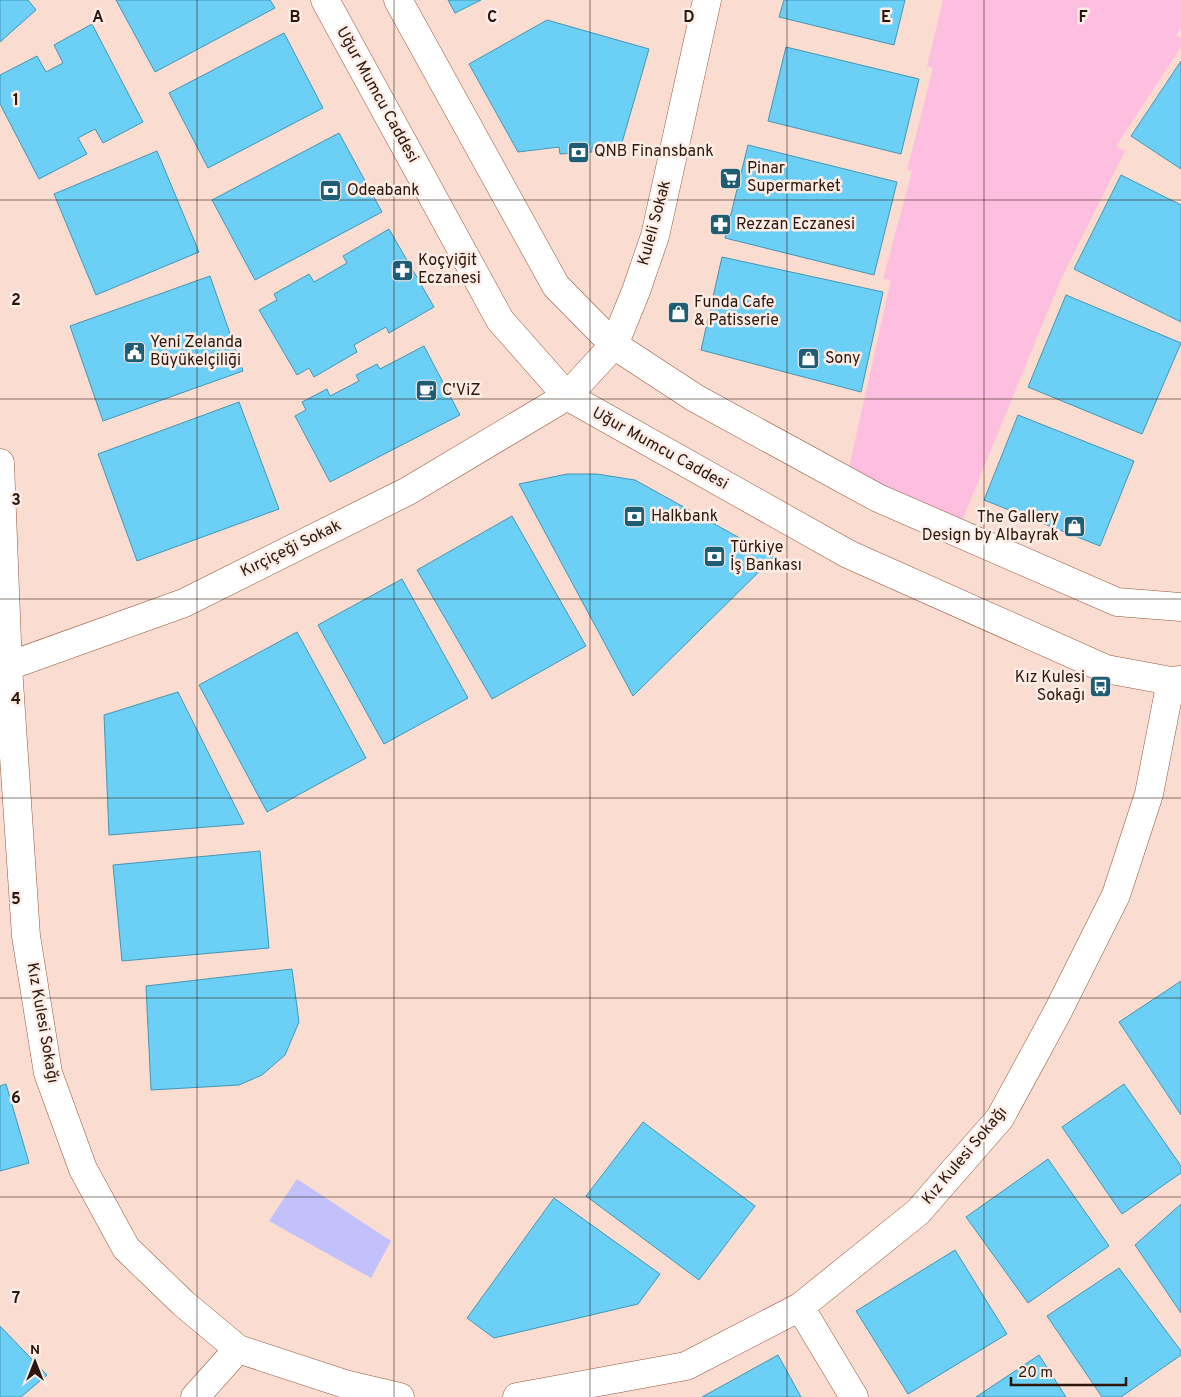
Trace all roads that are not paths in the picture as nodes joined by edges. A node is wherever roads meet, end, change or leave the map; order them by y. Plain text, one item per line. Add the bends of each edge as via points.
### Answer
1 (325, 0) edge
2 (398, 0) edge
3 (707, 0) edge
4 (614, 345) junction
5 (567, 396) junction
6 (0, 463) edge
7 (1180, 605) edge
8 (4, 668) edge
9 (1176, 680) edge
10 (800, 1307) junction
11 (238, 1349) junction
12 (195, 1397) edge
13 (400, 1397) edge
14 (517, 1397) edge
15 (854, 1397) edge

1 - 5 street, Uğur Mumcu Caddesi via 500,320
2 - 4 street via 556,286
3 - 4 street, Kuleli Sokak via 655,236
4 - 5 street, Kuleli Sokak
4 - 7 street via 695,398 878,498 1117,602
5 - 8 street, Kırçiçeği Sokak via 408,491 184,603
5 - 9 street, Uğur Mumcu Caddesi via 848,554 1106,669
6 - 8 street, Kız Kulesi Sokağı
8 - 11 street, Kız Kulesi Sokağı via 26,936 48,1074 83,1169 126,1248 183,1304
9 - 10 street, Kız Kulesi Sokağı via 1149,794 1116,895 1000,1118 918,1212
10 - 14 street, Kız Kulesi Sokağı via 686,1366
10 - 15 street
11 - 12 street
11 - 13 street, Kız Kulesi Sokağı via 345,1384

